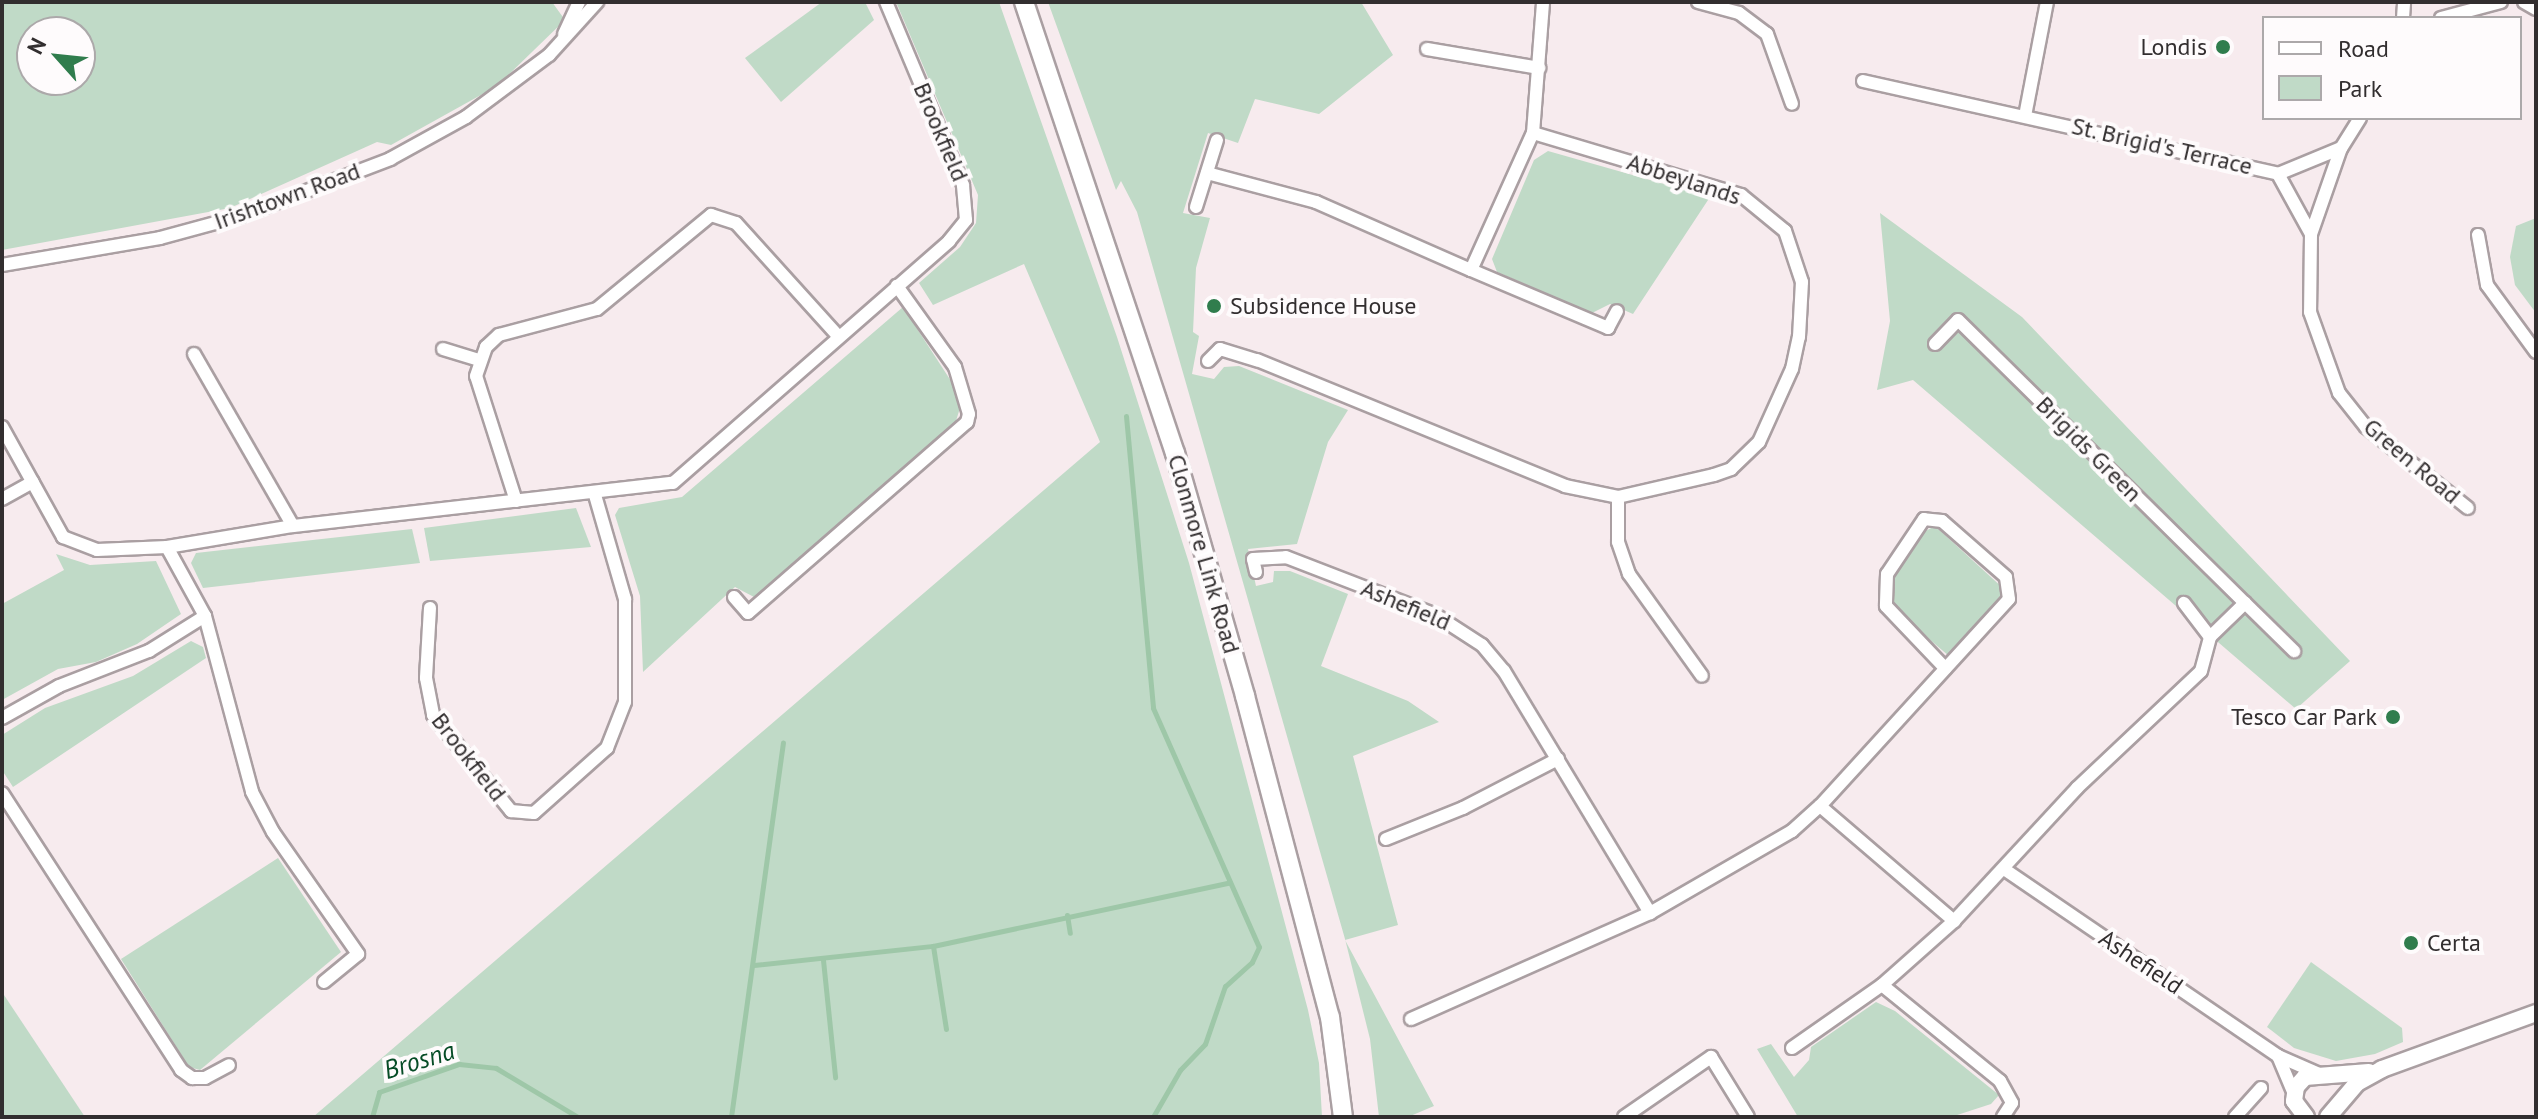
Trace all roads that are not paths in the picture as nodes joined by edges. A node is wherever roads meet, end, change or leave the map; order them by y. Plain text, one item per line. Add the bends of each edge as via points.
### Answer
1 (579, 2) edge
2 (597, 2) edge
3 (886, 2) edge
4 (1024, 2) edge
5 (1543, 2) edge
6 (1698, 2) edge
7 (2047, 2) edge
8 (2501, 2) edge
9 (2524, 2) edge
10 (2536, 9) edge
11 (2448, 16) edge
12 (1427, 49) dead end
13 (545, 59) junction
14 (1539, 68) junction
15 (1863, 81) dead end
16 (1792, 104) dead end
17 (2025, 116) junction
18 (2359, 120) edge
19 (1533, 133) junction
20 (1217, 140) dead end
21 (2341, 148) junction
22 (1207, 173) junction
23 (2278, 174) junction
24 (1196, 207) dead end
25 (2311, 234) junction
26 (2478, 235) dead end
27 (2, 265) edge
28 (1471, 270) junction
29 (897, 286) junction
30 (1617, 311) dead end
31 (838, 336) junction
32 (1935, 344) dead end
33 (443, 349) dead end
34 (2536, 352) edge
35 (194, 354) dead end
36 (479, 360) junction
37 (1208, 361) dead end
38 (2, 427) edge
39 (33, 482) junction
40 (595, 495) junction
41 (1618, 497) junction
42 (2, 499) edge
43 (516, 501) junction
44 (2468, 508) dead end
45 (293, 526) junction
46 (167, 547) junction
47 (1256, 572) dead end
48 (734, 597) dead end
49 (2184, 603) dead end
50 (2245, 603) junction
51 (430, 608) dead end
52 (205, 616) junction
53 (2210, 637) junction
54 (2294, 651) dead end
55 (1945, 668) junction
56 (1702, 676) dead end
57 (2, 718) edge
58 (1558, 759) junction
59 (2, 793) edge
60 (1820, 806) junction
61 (1386, 839) dead end
62 (2004, 869) junction
63 (1650, 913) junction
64 (1954, 921) junction
65 (324, 982) dead end
66 (1882, 985) junction
67 (2536, 1013) edge
68 (1411, 1019) dead end
69 (1792, 1048) dead end
70 (2278, 1056) junction
71 (229, 1065) dead end
72 (2382, 1069) junction
73 (2323, 1075) junction
74 (2261, 1088) dead end
75 (2298, 1110) edge
76 (2333, 1113) edge
77 (1343, 1117) edge
78 (1624, 1117) edge
79 (1748, 1117) edge
80 (2003, 1117) edge
81 (2235, 1117) edge

1 - 13 street via 575,19
2 - 13 street
3 - 29 street, Brookfield via 968,203 962,227
4 - 77 main road, Clonmore Link Road via 1175,453 1245,696 1330,1017
5 - 14 street
6 - 16 street via 1739,13 1767,34
7 - 17 street
8 - 11 street
9 - 10 street
12 - 14 street
13 - 27 street, Irishtown Road via 466,117 390,159 241,216 160,238
14 - 19 street
15 - 17 street, St. Brigid's Terrace
17 - 23 street, St. Brigid's Terrace
18 - 21 street, Green Road
19 - 28 street
19 - 41 street, Abbeylands via 1741,195 1785,231 1802,282 1792,369 1759,442 1731,469
20 - 22 street
21 - 23 street, St. Brigid's Terrace
21 - 25 street, Green Road
22 - 24 street
22 - 28 street via 1316,202
23 - 25 street, Green Road
25 - 44 street, Green Road via 2310,312 2339,393 2366,427
26 - 34 street via 2487,285
28 - 30 street via 1608,328
29 - 31 street, Brookfield
29 - 48 street via 955,367 967,422 748,613
31 - 36 street via 722,214 711,215 597,309 499,335
31 - 40 street, Brookfield via 673,483
32 - 50 street, Brigids Green via 1958,320
33 - 36 street
35 - 45 street
36 - 43 street via 476,376
37 - 41 street, Abbeylands via 1220,349 1257,360 1565,486
38 - 39 street, Brookfield
39 - 42 street
39 - 46 street, Brookfield via 63,537 75,545 97,550
40 - 43 street, Brookfield
40 - 51 street, Brookfield via 625,599 625,702 607,748 534,813 511,811 433,715 426,678
41 - 56 street via 1618,542 1629,574
43 - 45 street, Brookfield
45 - 46 street, Brookfield
46 - 52 street
47 - 58 street, Ashefield via 1253,559 1286,557 1458,626 1504,671
49 - 53 street
50 - 53 street
50 - 54 street
52 - 57 street via 149,651 59,686
52 - 65 street via 252,792 273,832 358,954
53 - 62 street via 2201,671 2077,788
55 - 55 street via 1886,606 1887,574 1924,519 1942,521 2006,577 2010,591 2005,606
55 - 60 street
58 - 61 street via 1463,808
58 - 63 street, Ashefield
59 - 71 street via 181,1070 192,1078 205,1078
60 - 63 street via 1792,831
60 - 64 street
62 - 64 street
62 - 70 street, Ashefield
63 - 68 street
64 - 66 street
66 - 69 street
66 - 80 street via 2000,1081 2012,1103
67 - 72 street
70 - 73 street, Ashefield
70 - 75 street
72 - 73 street
72 - 76 street via 2357,1083
73 - 75 street via 2300,1081
73 - 76 street via 2339,1090
74 - 81 street
78 - 79 street via 1711,1057

